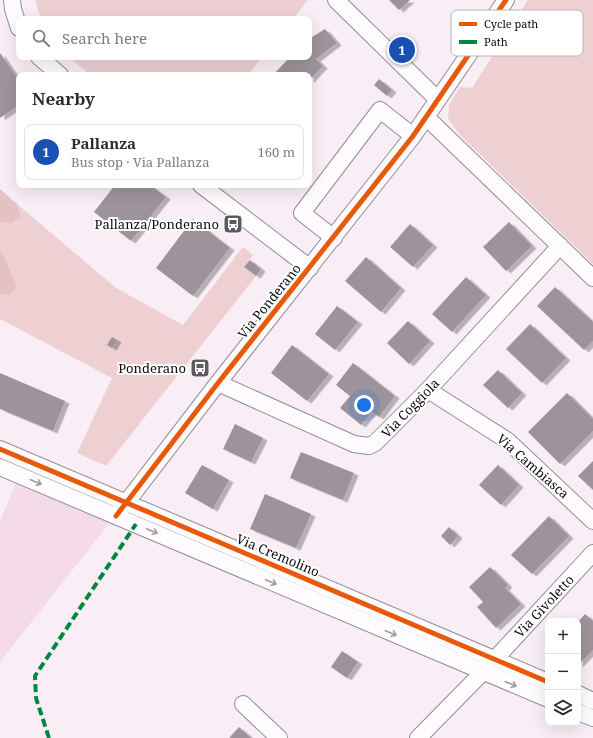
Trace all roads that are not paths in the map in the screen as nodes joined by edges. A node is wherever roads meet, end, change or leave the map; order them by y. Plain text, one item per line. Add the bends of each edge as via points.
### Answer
1 (12, 0) edge
2 (336, 0) edge
3 (506, 0) edge
4 (499, 10) edge
5 (16, 18) edge
6 (467, 56) edge
7 (42, 60) edge
8 (56, 72) edge
9 (437, 99) junction
10 (426, 117) junction
11 (413, 136) junction
12 (205, 188) edge
13 (334, 238) junction
14 (560, 246) junction
15 (310, 268) junction
16 (593, 278) edge
17 (218, 383) junction
18 (428, 390) junction
19 (0, 450) edge
20 (0, 467) edge
21 (126, 503) junction
22 (116, 516) junction
23 (593, 521) edge
24 (593, 553) edge
25 (495, 659) junction
26 (483, 672) junction
27 (545, 681) edge
28 (581, 695) edge
29 (545, 698) edge
30 (593, 701) edge
31 (243, 704) dead end
32 (581, 713) edge
33 (593, 718) edge
34 (279, 738) edge
35 (418, 738) edge

1 - 5 street
2 - 9 street
3 - 4 street, Via Ponderano
6 - 9 street, Via Ponderano
7 - 8 street
9 - 10 street, Via Ponderano
10 - 11 street, Via Ponderano
10 - 14 street
11 - 13 street, Via Ponderano
11 - 13 street via 380,110 302,213
12 - 15 street
13 - 15 street, Via Ponderano
14 - 16 street
14 - 18 street, Via Coggiola
15 - 17 street, Via Ponderano
17 - 18 street, Via Coggiola via 361,446 376,443
17 - 21 street, Via Ponderano
18 - 23 street, Via Cambiasca via 508,441
19 - 21 street, Via Cremolino
20 -> 22 street, Via Cremolino
21 - 22 street, Via Ponderano
21 - 25 street, Via Cremolino
22 -> 26 street, Via Cremolino
24 - 25 street, Via Givoletto
25 - 26 street, Via Givoletto
25 - 27 street, Via Cremolino
26 -> 29 street, Via Cremolino
26 - 35 street, Via Givoletto
28 - 30 street
31 - 34 street
32 - 33 street

